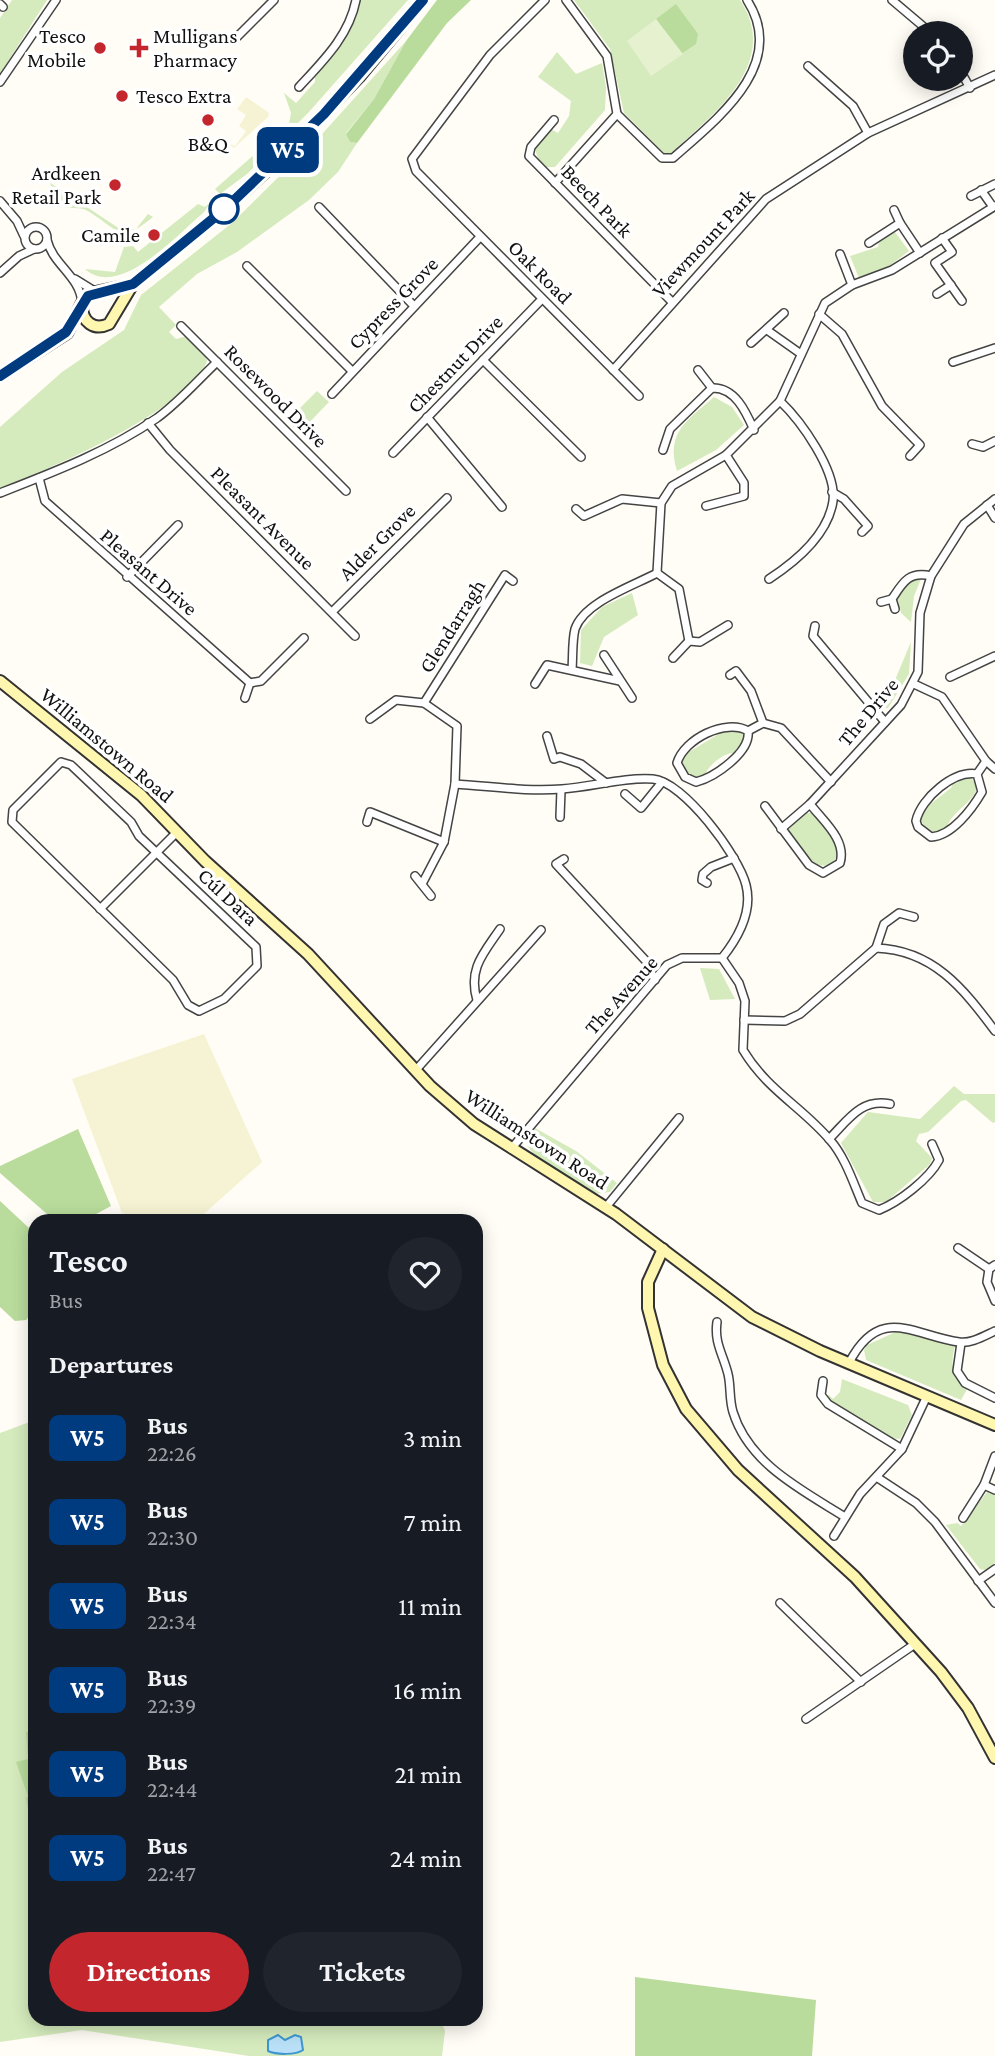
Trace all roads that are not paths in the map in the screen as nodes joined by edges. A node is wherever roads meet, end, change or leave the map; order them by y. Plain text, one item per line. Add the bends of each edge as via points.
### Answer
1 (56, 0) edge
2 (274, 0) edge
3 (356, 0) edge
4 (423, 0) edge
5 (545, 0) edge
6 (566, 0) edge
7 (747, 0) edge
8 (892, 0) edge
9 (917, 21) edge
10 (235, 39) dead end
11 (808, 66) dead end
12 (995, 75) edge
13 (0, 82) edge
14 (973, 86) edge
15 (299, 87) dead end
16 (963, 91) edge
17 (617, 114) junction
18 (554, 120) dead end
19 (867, 133) junction
20 (555, 183) junction
21 (995, 184) edge
22 (982, 190) junction
23 (971, 196) dead end
24 (0, 201) edge
25 (319, 206) dead end
26 (994, 207) edge
27 (894, 211) dead end
28 (17, 221) junction
29 (900, 223) junction
30 (32, 227) junction
31 (480, 237) junction
32 (942, 238) junction
33 (25, 239) junction
34 (47, 240) junction
35 (869, 243) dead end
36 (36, 249) junction
37 (920, 253) junction
38 (840, 254) dead end
39 (19, 256) junction
40 (54, 256) junction
41 (247, 266) dead end
42 (0, 273) edge
43 (75, 279) junction
44 (133, 284) junction
45 (852, 285) junction
46 (951, 285) junction
47 (99, 291) junction
48 (937, 294) dead end
49 (542, 299) junction
50 (962, 301) dead end
51 (672, 302) junction
52 (82, 305) junction
53 (414, 306) junction
54 (117, 312) junction
55 (784, 313) dead end
56 (820, 314) junction
57 (181, 326) dead end
58 (99, 327) junction
59 (767, 330) junction
60 (66, 332) junction
61 (751, 343) dead end
62 (995, 348) edge
63 (801, 354) junction
64 (483, 360) junction
65 (216, 362) junction
66 (953, 362) dead end
67 (351, 370) junction
68 (612, 370) junction
69 (698, 370) dead end
70 (0, 376) edge
71 (712, 388) junction
72 (332, 394) dead end
73 (639, 396) dead end
74 (780, 401) junction
75 (427, 417) junction
76 (148, 423) junction
77 (754, 430) junction
78 (995, 441) edge
79 (972, 444) dead end
80 (983, 447) junction
81 (663, 450) dead end
82 (393, 453) dead end
83 (726, 455) junction
84 (910, 456) dead end
85 (581, 457) dead end
86 (982, 458) dead end
87 (39, 478) junction
88 (346, 491) dead end
89 (832, 492) junction
90 (0, 493) edge
91 (447, 498) dead end
92 (995, 499) edge
93 (661, 503) junction
94 (987, 505) junction
95 (706, 506) dead end
96 (502, 507) dead end
97 (576, 509) dead end
98 (995, 518) edge
99 (178, 525) dead end
100 (862, 532) dead end
101 (657, 573) junction
102 (127, 576) junction
103 (931, 576) junction
104 (769, 579) dead end
105 (513, 581) dead end
106 (892, 599) junction
107 (881, 602) dead end
108 (895, 609) dead end
109 (332, 612) junction
110 (728, 625) dead end
111 (816, 626) dead end
112 (355, 636) dead end
113 (802, 636) dead end
114 (813, 636) junction
115 (304, 638) dead end
116 (689, 641) junction
117 (604, 654) dead end
118 (995, 656) edge
119 (673, 659) dead end
120 (572, 669) junction
121 (730, 676) dead end
122 (950, 677) dead end
123 (0, 681) edge
124 (620, 681) junction
125 (250, 683) junction
126 (535, 684) dead end
127 (914, 684) junction
128 (245, 698) dead end
129 (632, 698) dead end
130 (424, 703) junction
131 (370, 719) dead end
132 (886, 722) junction
133 (762, 723) junction
134 (748, 730) junction
135 (547, 736) dead end
136 (986, 761) junction
137 (995, 769) edge
138 (977, 774) junction
139 (662, 782) junction
140 (831, 782) junction
141 (606, 783) junction
142 (454, 784) junction
143 (561, 790) junction
144 (625, 794) dead end
145 (810, 804) junction
146 (765, 806) dead end
147 (560, 817) dead end
148 (367, 822) dead end
149 (781, 829) junction
150 (177, 832) junction
151 (443, 842) junction
152 (157, 853) junction
153 (734, 858) junction
154 (564, 859) dead end
155 (415, 876) dead end
156 (707, 883) dead end
157 (422, 884) junction
158 (431, 897) dead end
159 (100, 909) junction
160 (914, 917) dead end
161 (500, 929) dead end
162 (541, 930) dead end
163 (876, 948) junction
164 (722, 958) junction
165 (654, 979) junction
166 (477, 1000) junction
167 (744, 1020) junction
168 (995, 1031) edge
169 (415, 1071) junction
170 (890, 1104) dead end
171 (680, 1118) dead end
172 (829, 1139) junction
173 (932, 1144) dead end
174 (511, 1149) junction
175 (606, 1207) junction
176 (958, 1248) dead end
177 (663, 1249) junction
178 (992, 1267) edge
179 (995, 1301) edge
180 (716, 1322) dead end
181 (995, 1331) edge
182 (961, 1343) junction
183 (849, 1363) junction
184 (823, 1381) dead end
185 (927, 1396) junction
186 (995, 1398) edge
187 (995, 1424) edge
188 (902, 1449) junction
189 (995, 1456) edge
190 (878, 1478) junction
191 (984, 1485) junction
192 (995, 1490) edge
193 (845, 1517) junction
194 (962, 1518) dead end
195 (834, 1536) dead end
196 (995, 1569) edge
197 (978, 1581) junction
198 (780, 1603) dead end
199 (995, 1603) edge
200 (915, 1644) junction
201 (861, 1682) junction
202 (806, 1719) dead end
203 (995, 1758) edge

1 - 13 street
2 - 10 street
3 - 15 street via 352,19 330,54
4 - 44 street via 286,152
5 - 31 street, Oak Road via 489,55 412,159 416,172
6 - 17 street via 607,56
7 - 17 street via 758,16 758,59 734,103 673,158 662,158
8 - 9 street
11 - 19 street via 853,106
12 - 14 street, Viewmount Park
16 - 19 street, Viewmount Park
17 - 20 street
18 - 20 street, Beech Park via 529,156
19 - 51 street, Viewmount Park via 766,199
20 - 51 street, Beech Park
21 - 22 street
22 - 23 street
22 - 26 street
24 - 28 street
25 - 53 street
26 - 32 street
27 - 29 street
28 - 30 street
28 - 33 street
29 - 35 street
29 - 37 street
30 - 33 street
30 - 34 street via 44,229
31 - 49 street, Oak Road
31 - 53 street, Cypress Grove
32 - 37 street
32 - 46 street via 952,251 935,263
33 - 36 street
33 - 39 street
34 - 36 street
34 - 40 street
36 - 39 street
36 - 40 street
37 - 45 street
38 - 45 street
39 - 42 street
40 - 43 street
41 - 67 street
43 - 47 street
43 - 52 street
44 - 47 street
44 - 54 street
45 - 56 street via 825,303
46 - 48 street
46 - 50 street
47 - 52 street
47 - 54 street via 114,298
49 - 64 street, Chestnut Drive
49 - 68 street, Oak Road
51 - 68 street, Viewmount Park
52 - 58 street via 85,320
52 - 60 street
53 - 67 street, Cypress Grove
54 - 58 street via 109,324
55 - 59 street
56 - 63 street
56 - 84 street via 842,334 882,406 920,445
57 - 65 street, Rosewood Drive
58 - 60 street
59 - 61 street
59 - 63 street
60 - 70 street
62 - 66 street
63 - 74 street
64 - 75 street, Chestnut Drive
64 - 85 street
65 - 76 street
65 - 88 street, Rosewood Drive
67 - 72 street, Cypress Grove
68 - 73 street, Oak Road
69 - 71 street
71 - 77 street via 740,402
71 - 81 street via 670,429
74 - 77 street
74 - 89 street via 797,418 817,452 831,478
75 - 82 street, Chestnut Drive
75 - 96 street
76 - 87 street via 99,452
76 - 109 street, Pleasant Avenue
77 - 83 street
78 - 80 street
79 - 80 street
80 - 86 street
83 - 93 street via 672,486
83 - 95 street via 744,483 744,496
87 - 90 street
87 - 102 street, Pleasant Drive via 45,500
89 - 100 street via 869,526
89 - 104 street via 833,501 818,534 797,561
91 - 109 street, Alder Grove
92 - 94 street, The Drive
93 - 97 street via 622,499 584,516
93 - 101 street
94 - 98 street
94 - 103 street, The Drive via 964,524
99 - 102 street
101 - 116 street via 679,589
101 - 120 street via 599,601 585,615 576,628
102 - 125 street, Pleasant Drive
103 - 106 street via 922,573 907,578
103 - 127 street, The Drive via 920,613
105 - 130 street, Glendarragh via 505,575
106 - 107 street
106 - 108 street
109 - 112 street, Pleasant Avenue
110 - 116 street via 700,642
111 - 114 street
113 - 114 street
114 - 132 street
115 - 125 street via 261,681
116 - 119 street
117 - 124 street
118 - 122 street
120 - 124 street
120 - 126 street via 547,665
121 - 133 street via 736,671 751,691
123 - 150 street, Williamstown Road via 103,762
124 - 129 street
125 - 128 street
127 - 132 street, The Drive
127 - 136 street via 942,697
130 - 131 street via 396,700
130 - 142 street via 457,726
132 - 140 street, The Drive
133 - 134 street
133 - 140 street via 782,728
134 - 134 street via 748,743 741,752 706,780 696,782 680,771 677,763 685,748 722,726 739,725
135 - 141 street via 554,760 561,757 581,764
136 - 137 street
136 - 138 street
138 - 138 street via 982,792 976,802 947,833 931,837 923,833 916,821 922,806 953,777
139 - 141 street
139 - 144 street via 641,808
139 - 153 street via 698,811
140 - 145 street, The Drive
141 - 143 street
142 - 143 street
142 - 151 street
143 - 147 street
145 - 149 street, The Drive
145 - 149 street via 839,840 842,856 834,869 815,870
146 - 149 street
148 - 151 street via 370,812
150 - 152 street
150 - 169 street, Williamstown Road via 308,954
151 - 157 street
152 - 159 street
152 - 159 street, Cúl Dara via 71,765 57,765 10,818
152 - 159 street, Cúl Dara via 256,947 257,966 224,999 207,1009 194,1009 173,980
153 - 156 street via 703,874
153 - 164 street via 747,886 744,920 738,938
154 - 165 street via 556,864 646,961
155 - 157 street
157 - 158 street
160 - 163 street via 899,913 884,923
161 - 166 street via 474,971
162 - 166 street
163 - 167 street via 800,1014 785,1020
163 - 168 street via 894,948 926,959 967,994
164 - 165 street, The Avenue via 682,958
164 - 167 street via 739,983 745,1001
165 - 174 street, The Avenue
166 - 169 street
167 - 172 street via 743,1050 749,1060 782,1098
169 - 174 street, Williamstown Road via 458,1112
170 - 172 street via 863,1105
171 - 175 street
172 - 173 street via 862,1203 879,1210 934,1170 939,1160
174 - 175 street, Williamstown Road
175 - 177 street, Williamstown Road
176 - 178 street
177 - 183 street, Williamstown Road via 752,1317
177 - 200 street via 648,1282 648,1308 663,1365 686,1409 760,1493 855,1577
178 - 179 street via 988,1282
180 - 193 street via 715,1339 743,1435 762,1460
181 - 182 street
182 - 183 street via 909,1327 892,1327 871,1336
182 - 186 street via 957,1371 965,1383
183 - 185 street, Williamstown Road
184 - 188 street via 821,1395 828,1404
185 - 187 street, Williamstown Road
185 - 188 street
188 - 190 street
189 - 191 street
190 - 193 street
190 - 197 street via 935,1522
191 - 192 street
191 - 194 street
193 - 195 street
196 - 197 street
197 - 199 street
198 - 201 street
200 - 201 street
200 - 203 street via 956,1690
201 - 202 street

